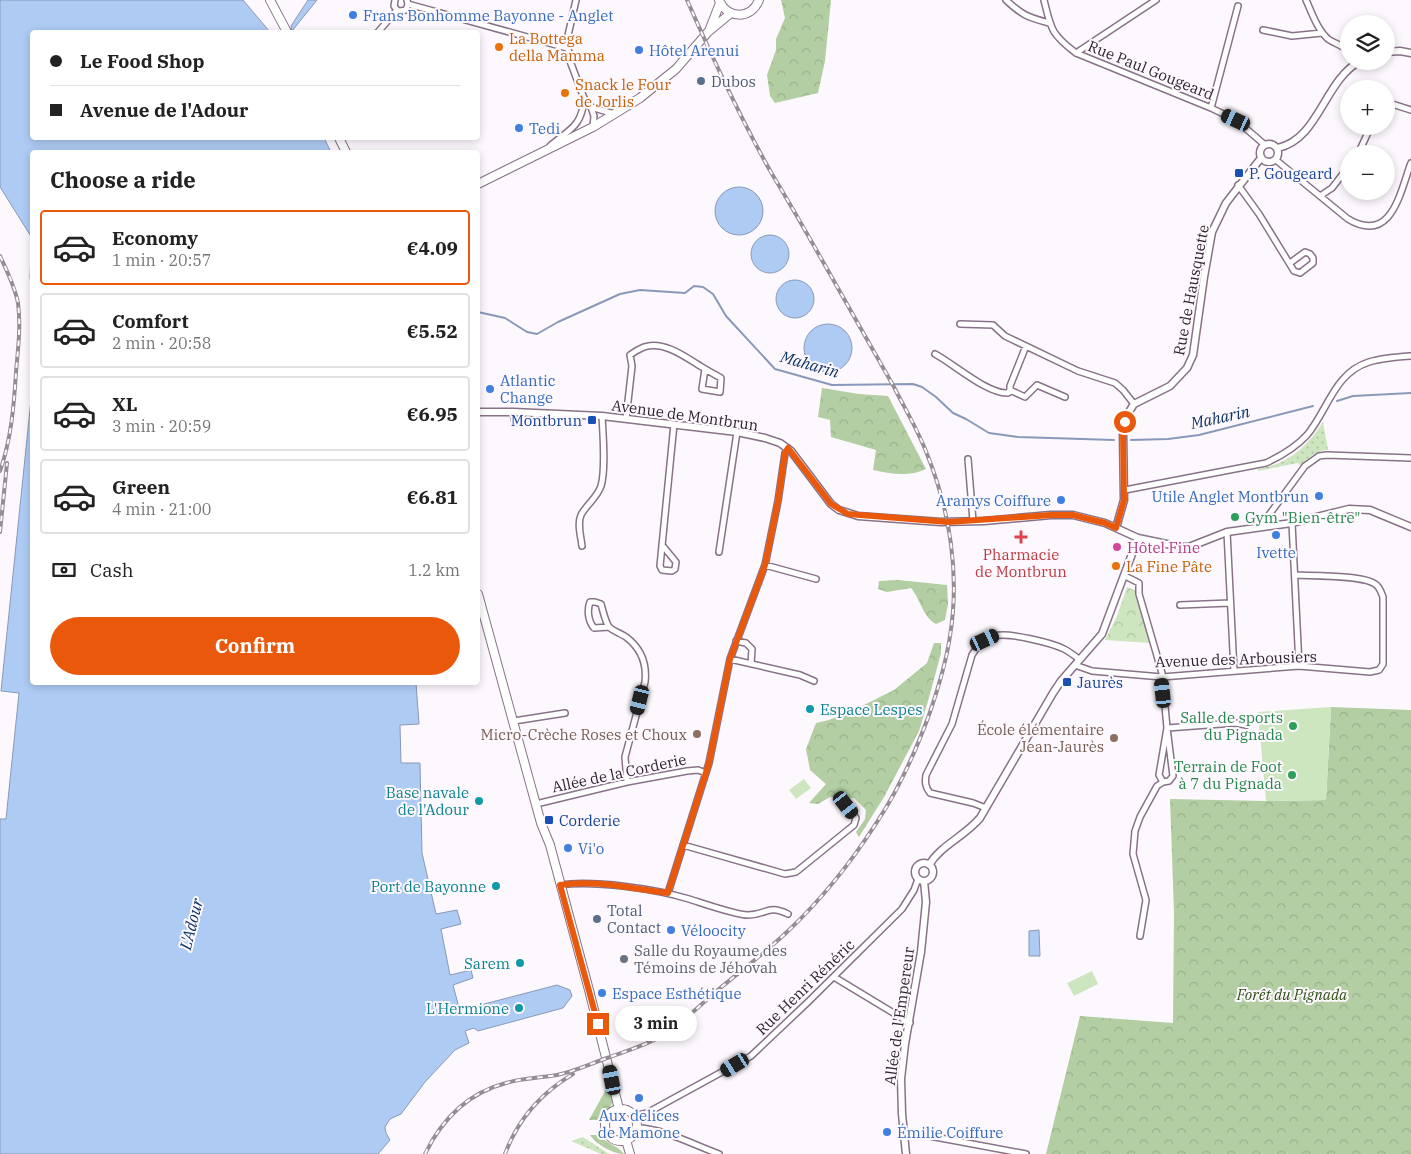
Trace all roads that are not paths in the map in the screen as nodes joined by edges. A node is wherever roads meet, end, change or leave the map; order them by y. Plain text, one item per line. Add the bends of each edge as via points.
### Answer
1 (266, 0) edge
2 (395, 0) edge
3 (576, 0) edge
4 (759, 0) edge
5 (1006, 0) edge
6 (1044, 0) edge
7 (1156, 0) edge
8 (1306, 0) edge
9 (273, 2) edge
10 (408, 2) edge
11 (720, 2) edge
12 (1238, 6) dead end
13 (397, 10) junction
14 (731, 13) junction
15 (1049, 23) junction
16 (286, 30) edge
17 (380, 30) edge
18 (1263, 30) dead end
19 (1322, 33) junction
20 (706, 35) junction
21 (1340, 45) edge
22 (567, 48) junction
23 (1395, 52) edge
24 (1076, 53) junction
25 (1411, 53) edge
26 (1348, 70) edge
27 (584, 98) junction
28 (1395, 105) edge
29 (591, 107) junction
30 (1211, 108) junction
31 (1411, 110) edge
32 (616, 114) junction
33 (593, 126) junction
34 (1265, 145) junction
35 (1278, 148) junction
36 (543, 152) junction
37 (1261, 158) junction
38 (1276, 160) junction
39 (1411, 163) edge
40 (1340, 178) edge
41 (480, 183) edge
42 (1238, 185) junction
43 (1320, 196) junction
44 (1290, 263) junction
45 (960, 324) dead end
46 (1026, 346) junction
47 (935, 354) dead end
48 (1411, 356) edge
49 (705, 369) junction
50 (1010, 390) junction
51 (1064, 397) dead end
52 (1134, 404) junction
53 (480, 411) edge
54 (513, 412) junction
55 (602, 416) junction
56 (626, 419) junction
57 (515, 423) dead end
58 (674, 424) junction
59 (737, 432) junction
60 (788, 448) junction
61 (1411, 458) edge
62 (968, 459) dead end
63 (1125, 490) junction
64 (973, 521) junction
65 (1292, 523) junction
66 (1260, 527) junction
67 (1411, 527) edge
68 (1116, 528) junction
69 (1227, 532) junction
70 (1138, 538) junction
71 (582, 546) dead end
72 (662, 546) junction
73 (719, 552) dead end
74 (765, 565) junction
75 (1295, 575) junction
76 (1125, 576) junction
77 (816, 579) dead end
78 (480, 601) edge
79 (1230, 603) junction
80 (1180, 605) dead end
81 (609, 627) junction
82 (736, 640) junction
83 (730, 659) junction
84 (1078, 663) junction
85 (751, 664) junction
86 (1299, 666) junction
87 (1234, 671) junction
88 (1162, 677) junction
89 (814, 681) dead end
90 (565, 713) dead end
91 (514, 721) junction
92 (1246, 725) dead end
93 (1167, 728) junction
94 (706, 773) junction
95 (627, 782) junction
96 (1163, 782) junction
97 (536, 804) junction
98 (846, 805) dead end
99 (986, 808) junction
100 (683, 845) junction
101 (929, 865) junction
102 (921, 880) junction
103 (560, 885) junction
104 (668, 893) junction
105 (788, 914) dead end
106 (1140, 936) dead end
107 (834, 977) junction
108 (910, 1024) junction
109 (619, 1109) junction
110 (635, 1116) junction
111 (637, 1128) junction
112 (903, 1131) junction
113 (626, 1140) junction
114 (630, 1154) edge
115 (719, 1154) edge
116 (906, 1154) edge
117 (1026, 1154) edge

1 - 9 main road
2 - 13 street
3 - 22 street
4 - 14 main road via 755,8 746,14
5 - 15 street via 1030,18
6 - 15 street
7 - 24 street
8 - 19 street
9 - 16 main road
10 - 13 street via 405,10
10 - 22 street
11 - 14 main road
11 - 20 main road
12 - 30 street
13 - 17 street
14 - 20 main road
15 - 24 street, Rue Paul Gougeard via 1061,42
18 - 19 street via 1292,36
19 - 21 street
20 - 32 main road via 676,69
22 - 27 street
23 - 25 street
24 - 30 street, Rue Paul Gougeard
26 - 35 street via 1302,135
27 - 29 street
27 - 36 street via 580,120
28 - 31 street
29 - 32 street
29 - 33 street
30 - 34 street, Rue Paul Gougeard via 1236,120
32 - 33 main road
33 - 36 main road
34 - 35 street via 1273,144
34 - 37 street via 1260,152
35 - 38 street
36 - 41 main road
37 - 38 street via 1268,162
37 - 42 street, Rue de Hausquette
38 - 43 street
39 - 43 street via 1393,213 1379,223 1360,225
40 - 43 street
42 - 44 street
42 - 52 street, Rue de Hausquette via 1212,232 1193,355 1187,368 1170,386
44 - 44 street via 1305,252 1313,258 1313,264 1300,273 1294,272
45 - 46 street via 993,325 1005,336
46 - 50 street
46 - 52 street via 1078,371 1115,383
47 - 50 street via 994,390 1008,393
48 - 63 street via 1368,362 1353,370 1334,390 1307,434 1277,458 1266,463
49 - 49 street via 702,390 720,392 720,378
49 - 56 street via 667,348 645,347 630,355 632,366
50 - 51 street via 1025,397 1037,385
52 - 63 street via 1123,432
53 - 54 street, Avenue de Montbrun
54 - 55 street, Avenue de Montbrun
54 - 57 street
55 - 56 street, Avenue de Montbrun
55 - 71 street via 601,481 592,502 581,515
56 - 58 street, Avenue de Montbrun
58 - 59 street, Avenue de Montbrun
58 - 72 street
59 - 60 street, Avenue de Montbrun
59 - 73 street
60 - 64 street via 831,504 848,514 940,522
60 - 74 street
61 - 66 street via 1319,456 1305,466
62 - 64 street
63 - 68 street
64 - 68 street via 1073,515
65 - 66 street
65 - 67 street via 1349,509 1362,509 1386,515
65 - 75 street
66 - 69 street
68 - 70 street
69 - 70 street via 1189,547
69 - 79 street
70 - 76 street
72 - 72 street via 676,562 672,571 662,570 660,566
74 - 77 street
74 - 82 street
75 - 86 street
75 - 86 street, Avenue des Arbousiers via 1364,580 1375,584 1383,597 1383,664 1378,670
76 - 84 street via 1102,634
76 - 88 street via 1139,584
78 - 91 main road
79 - 80 street
79 - 87 street
81 - 81 street via 601,604 590,602 590,623 594,628
81 - 95 street via 637,647 644,658 646,670 626,757
82 - 83 street
82 - 85 street via 752,649
83 - 85 street
83 - 94 street
84 - 88 street, Avenue des Arbousiers via 1092,671
84 - 99 street via 1060,681
84 - 99 street, Avenue des Arbousiers via 1062,648 1007,635 996,636 978,645 972,655 952,724 925,783 930,793
85 - 89 street
86 - 87 street, Avenue des Arbousiers
87 - 88 street, Avenue des Arbousiers
88 - 93 street
90 - 91 street
91 - 97 main road
92 - 93 street
93 - 96 street via 1159,775
93 - 96 street via 1173,776
94 - 95 street, Allée de la Corderie via 698,770
94 - 100 street
95 - 97 street, Allée de la Corderie
96 - 106 street via 1157,786 1136,831 1133,854 1146,900
97 - 103 main road
98 - 100 street via 856,818 854,825 796,872 785,874
99 - 101 street via 975,824 941,850
100 - 104 street
101 - 102 street via 933,875 929,880
101 - 102 street via 918,866 915,871
102 - 107 street, Rue Henri Rénéric via 902,909
102 - 108 street, Allée de l'Empereur via 926,902
103 - 104 street via 605,885
103 - 109 main road
104 - 105 street via 748,915 776,908
107 - 108 street
107 - 110 street, Rue Henri Rénéric via 751,1056 647,1113
108 - 112 street, Allée de l'Empereur via 901,1078
109 - 110 main road
109 - 113 main road via 608,1115 605,1127 612,1138
110 - 111 main road
111 - 113 main road
111 - 115 street via 662,1132
112 - 116 street, Allée de l'Empereur
112 - 117 street
113 - 114 main road

